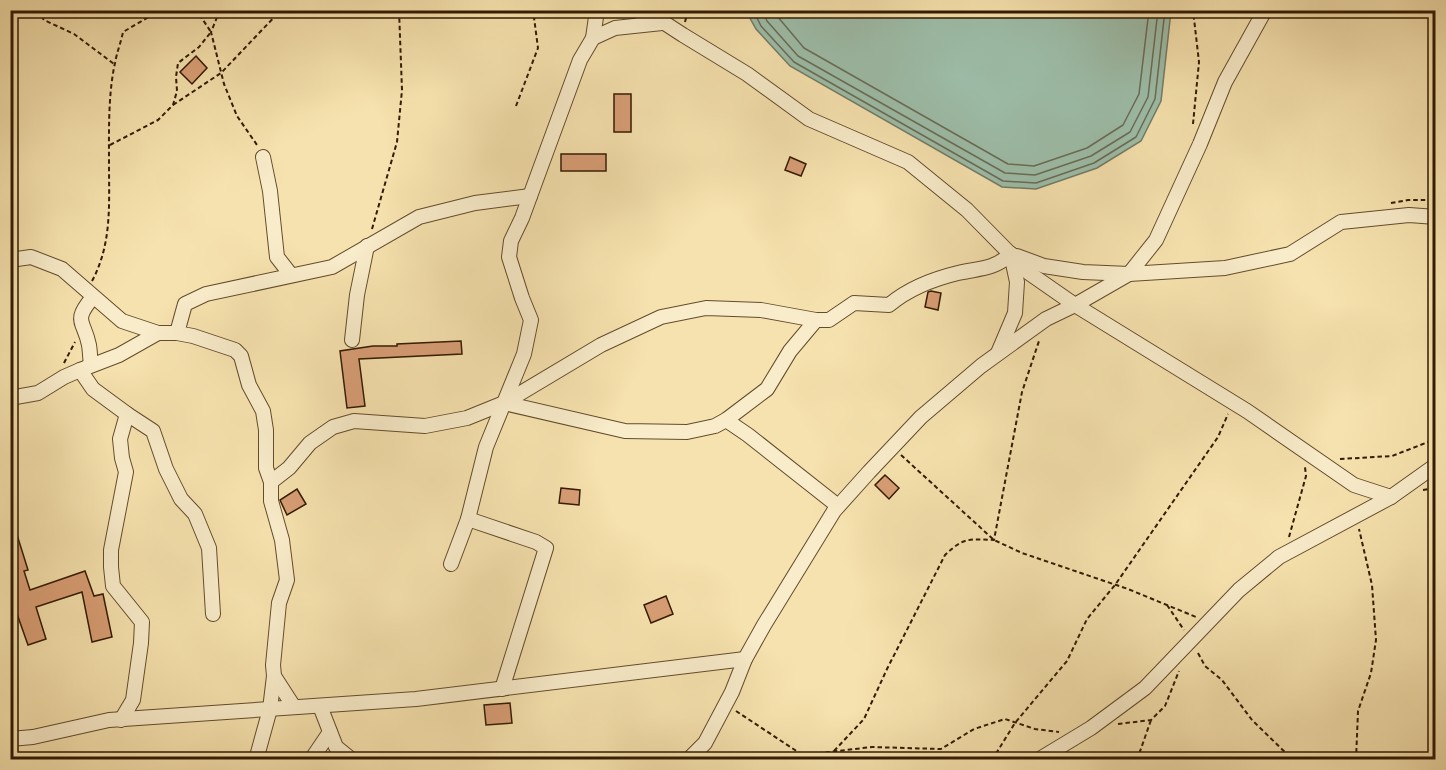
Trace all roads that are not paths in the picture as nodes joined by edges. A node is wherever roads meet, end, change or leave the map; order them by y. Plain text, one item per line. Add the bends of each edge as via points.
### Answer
1 (597, 10) edge
2 (634, 10) edge
3 (1265, 10) edge
4 (663, 22) junction
5 (593, 38) junction
6 (263, 157) road end
7 (530, 196) junction
8 (1436, 217) edge
9 (367, 246) junction
10 (1011, 254) junction
11 (10, 261) edge
12 (1129, 274) junction
13 (291, 275) junction
14 (90, 294) junction
15 (1075, 305) junction
16 (816, 320) junction
17 (158, 333) junction
18 (177, 333) junction
19 (352, 340) dead end
20 (998, 353) junction
21 (85, 368) junction
22 (10, 398) edge
23 (504, 403) junction
24 (127, 414) junction
25 (726, 420) junction
26 (1436, 465) edge
27 (270, 482) junction
28 (1391, 497) junction
29 (838, 506) junction
30 (468, 519) junction
31 (451, 564) dead end
32 (213, 614) dead end
33 (745, 659) junction
34 (274, 676) junction
35 (502, 689) junction
36 (320, 706) junction
37 (294, 707) junction
38 (270, 709) junction
39 (121, 720) junction
40 (330, 732) junction
41 (10, 739) edge
42 (256, 759) edge
43 (311, 759) edge
44 (352, 759) edge
45 (688, 759) edge
46 (1038, 759) edge

1 - 5 street
2 - 4 street
3 - 12 street via 1224,82 1156,240
4 - 5 street via 615,28
4 - 10 street via 747,74 809,119 908,162 967,210
5 - 7 street via 580,60
6 - 13 street via 277,257
7 - 9 street via 475,203 419,218
7 - 23 street via 511,241 509,257 531,320 524,354
8 - 12 street via 1409,215 1341,222 1290,254 1226,268
9 - 13 street via 332,267
9 - 19 street
10 - 12 street via 1044,266
10 - 15 street via 1029,273
10 - 16 street via 999,264 937,279 889,305 854,303 829,320
10 - 20 street via 1017,282 1015,312
11 - 14 street via 31,257 62,269
12 - 15 street
13 - 18 street via 206,294 184,304
14 - 17 street via 122,321
14 - 21 street via 80,323 89,344
15 - 20 street via 1046,319
15 - 28 street via 1232,402 1354,485
16 - 23 street via 761,310 706,308 661,317 601,345
16 - 25 street via 766,389
17 - 18 street
17 - 21 street
18 - 27 street via 236,350 241,356 249,385 263,411
20 - 29 street via 921,417
21 - 22 street via 38,393
21 - 24 street via 93,389
23 - 25 street via 626,431 687,432
23 - 27 street via 468,418 426,426 354,421 333,427 310,443 289,468
23 - 30 street via 486,447
24 - 32 street via 153,431 181,499 195,514 209,548
24 - 39 street via 120,439 126,472 111,567 113,586 142,622 133,700
25 - 29 street
26 - 28 street
27 - 34 street via 270,501 282,540 287,580 279,603
28 - 46 street via 1284,554 1239,590 1145,688 1091,728
29 - 33 street
30 - 31 street
30 - 35 street via 546,548
33 - 35 street
33 - 45 street via 705,742
34 - 37 street
34 - 38 street
35 - 36 street
36 - 37 street
36 - 40 street
37 - 38 street
38 - 39 street
38 - 42 street
39 - 41 street
40 - 43 street
40 - 44 street via 336,747

